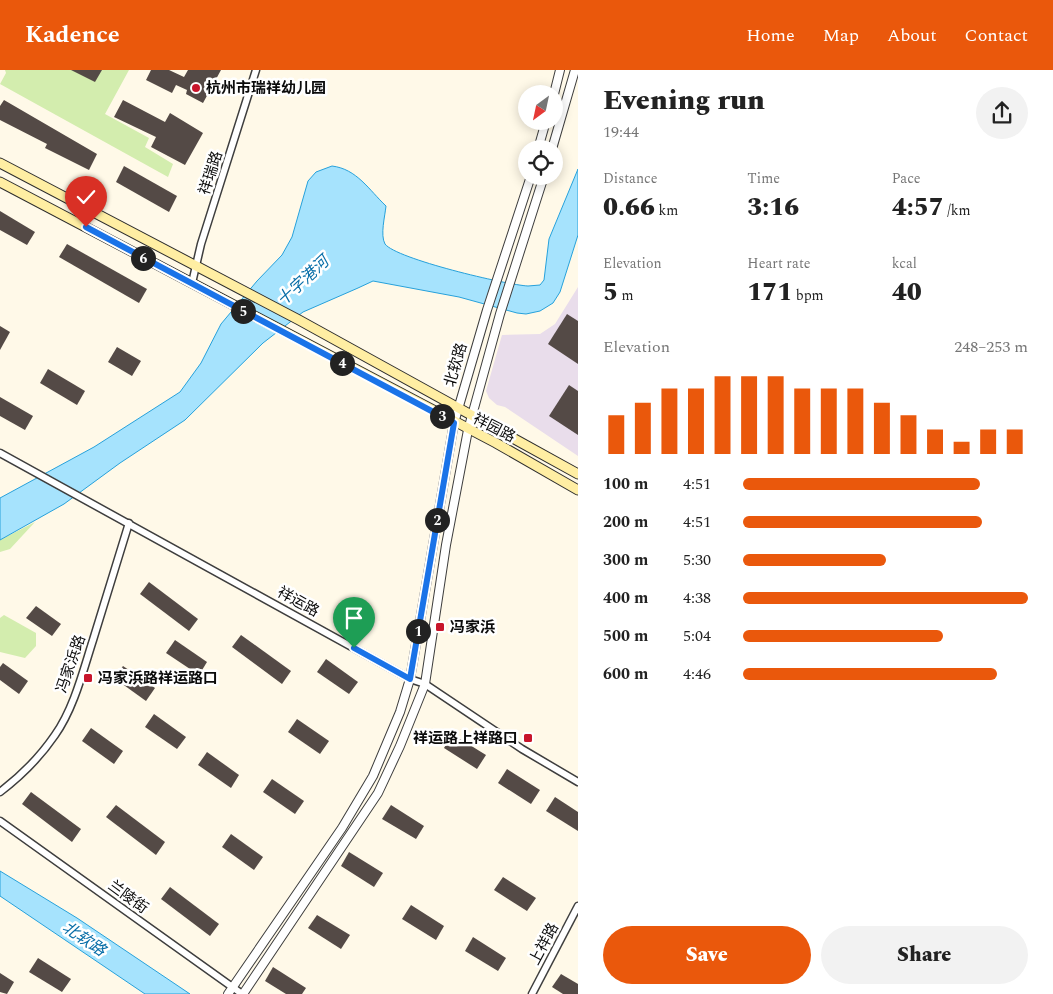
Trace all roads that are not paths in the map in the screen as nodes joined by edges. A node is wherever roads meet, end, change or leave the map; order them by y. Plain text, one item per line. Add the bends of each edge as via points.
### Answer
1 (256, 70) edge
2 (560, 70) edge
3 (575, 70) edge
4 (556, 85) edge
5 (555, 140) edge
6 (0, 163) edge
7 (0, 182) edge
8 (528, 185) edge
9 (541, 185) edge
10 (196, 267) junction
11 (192, 283) junction
12 (458, 408) junction
13 (472, 415) junction
14 (454, 423) junction
15 (468, 430) junction
16 (0, 453) edge
17 (578, 474) edge
18 (578, 490) edge
19 (129, 523) junction
20 (410, 679) junction
21 (425, 684) junction
22 (578, 782) edge
23 (0, 792) edge
24 (0, 821) edge
25 (578, 906) edge
26 (230, 991) edge
27 (242, 994) edge
28 (532, 994) edge

1 - 10 street, 祥瑞路
2 - 4 street
3 - 5 street
6 - 10 main road
7 - 11 main road
8 - 12 street, 北软路 via 486,310
9 - 13 street, 北软路
10 - 11 street, 祥瑞路
10 - 12 main road, 祥园路
11 - 14 main road, 祥园路
12 - 13 main road, 祥园路
12 - 14 street, 北软路
13 - 15 street, 北软路
13 - 17 main road, 祥园路
14 - 15 main road, 祥园路
14 - 20 street, 北软路
15 - 18 main road, 祥园路
15 - 21 street, 北软路
16 - 19 street, 祥运路
19 - 20 street, 祥运路
19 - 23 street, 冯家浜路 via 69,708 56,734 39,755 22,775
20 - 21 street, 祥运路
20 - 26 street, 北软路 via 373,776 342,828
21 - 22 street, 祥运路
21 - 27 street, 北软路 via 378,793
24 - 26 street, 兰陵街
25 - 28 street, 上祥路
26 - 27 street, 兰陵街

